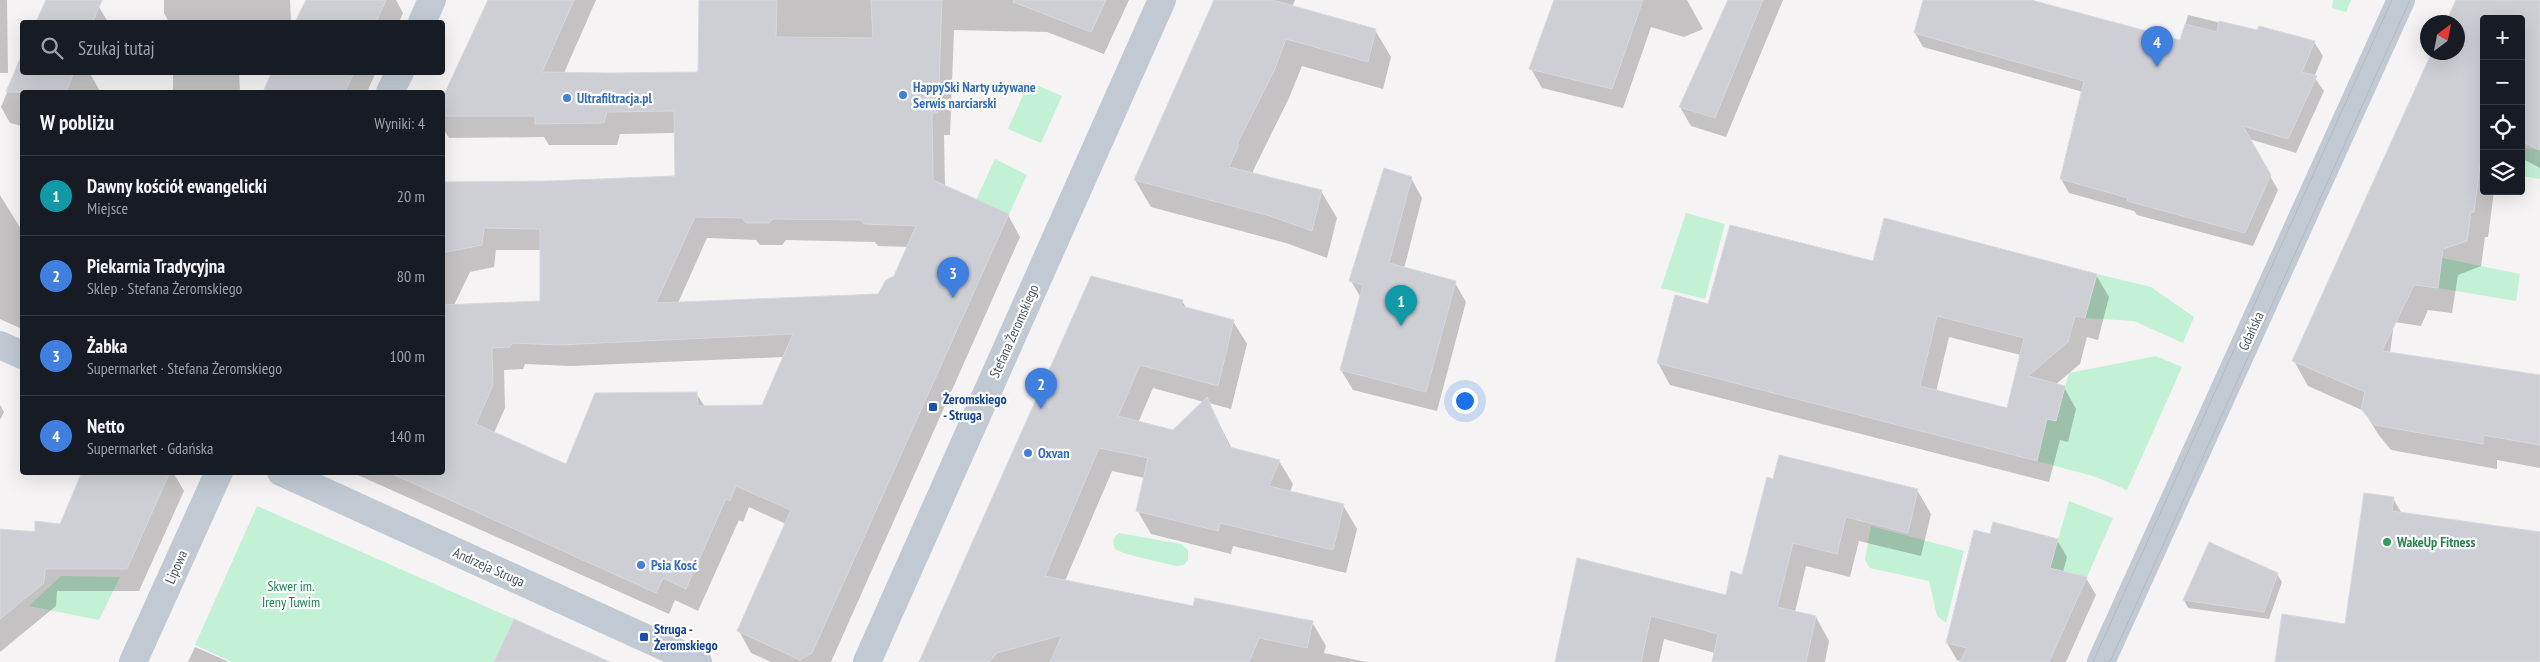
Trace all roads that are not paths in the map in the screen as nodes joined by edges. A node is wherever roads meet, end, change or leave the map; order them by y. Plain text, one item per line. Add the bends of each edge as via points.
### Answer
1 (432, 0) edge
2 (1162, 0) edge
3 (2401, 0) edge
4 (423, 20) edge
5 (398, 75) edge
6 (391, 90) edge
7 (0, 345) edge
8 (20, 354) edge
9 (218, 475) edge
10 (288, 475) edge
11 (133, 662) edge
12 (698, 662) edge
13 (867, 662) edge
14 (2101, 662) edge

1 - 4 street
2 - 13 street, Stefana Żeromskiego
3 - 14 street, Gdańska
5 - 6 street
7 - 8 street
9 - 11 street, Lipowa
10 - 12 street, Andrzeja Struga

